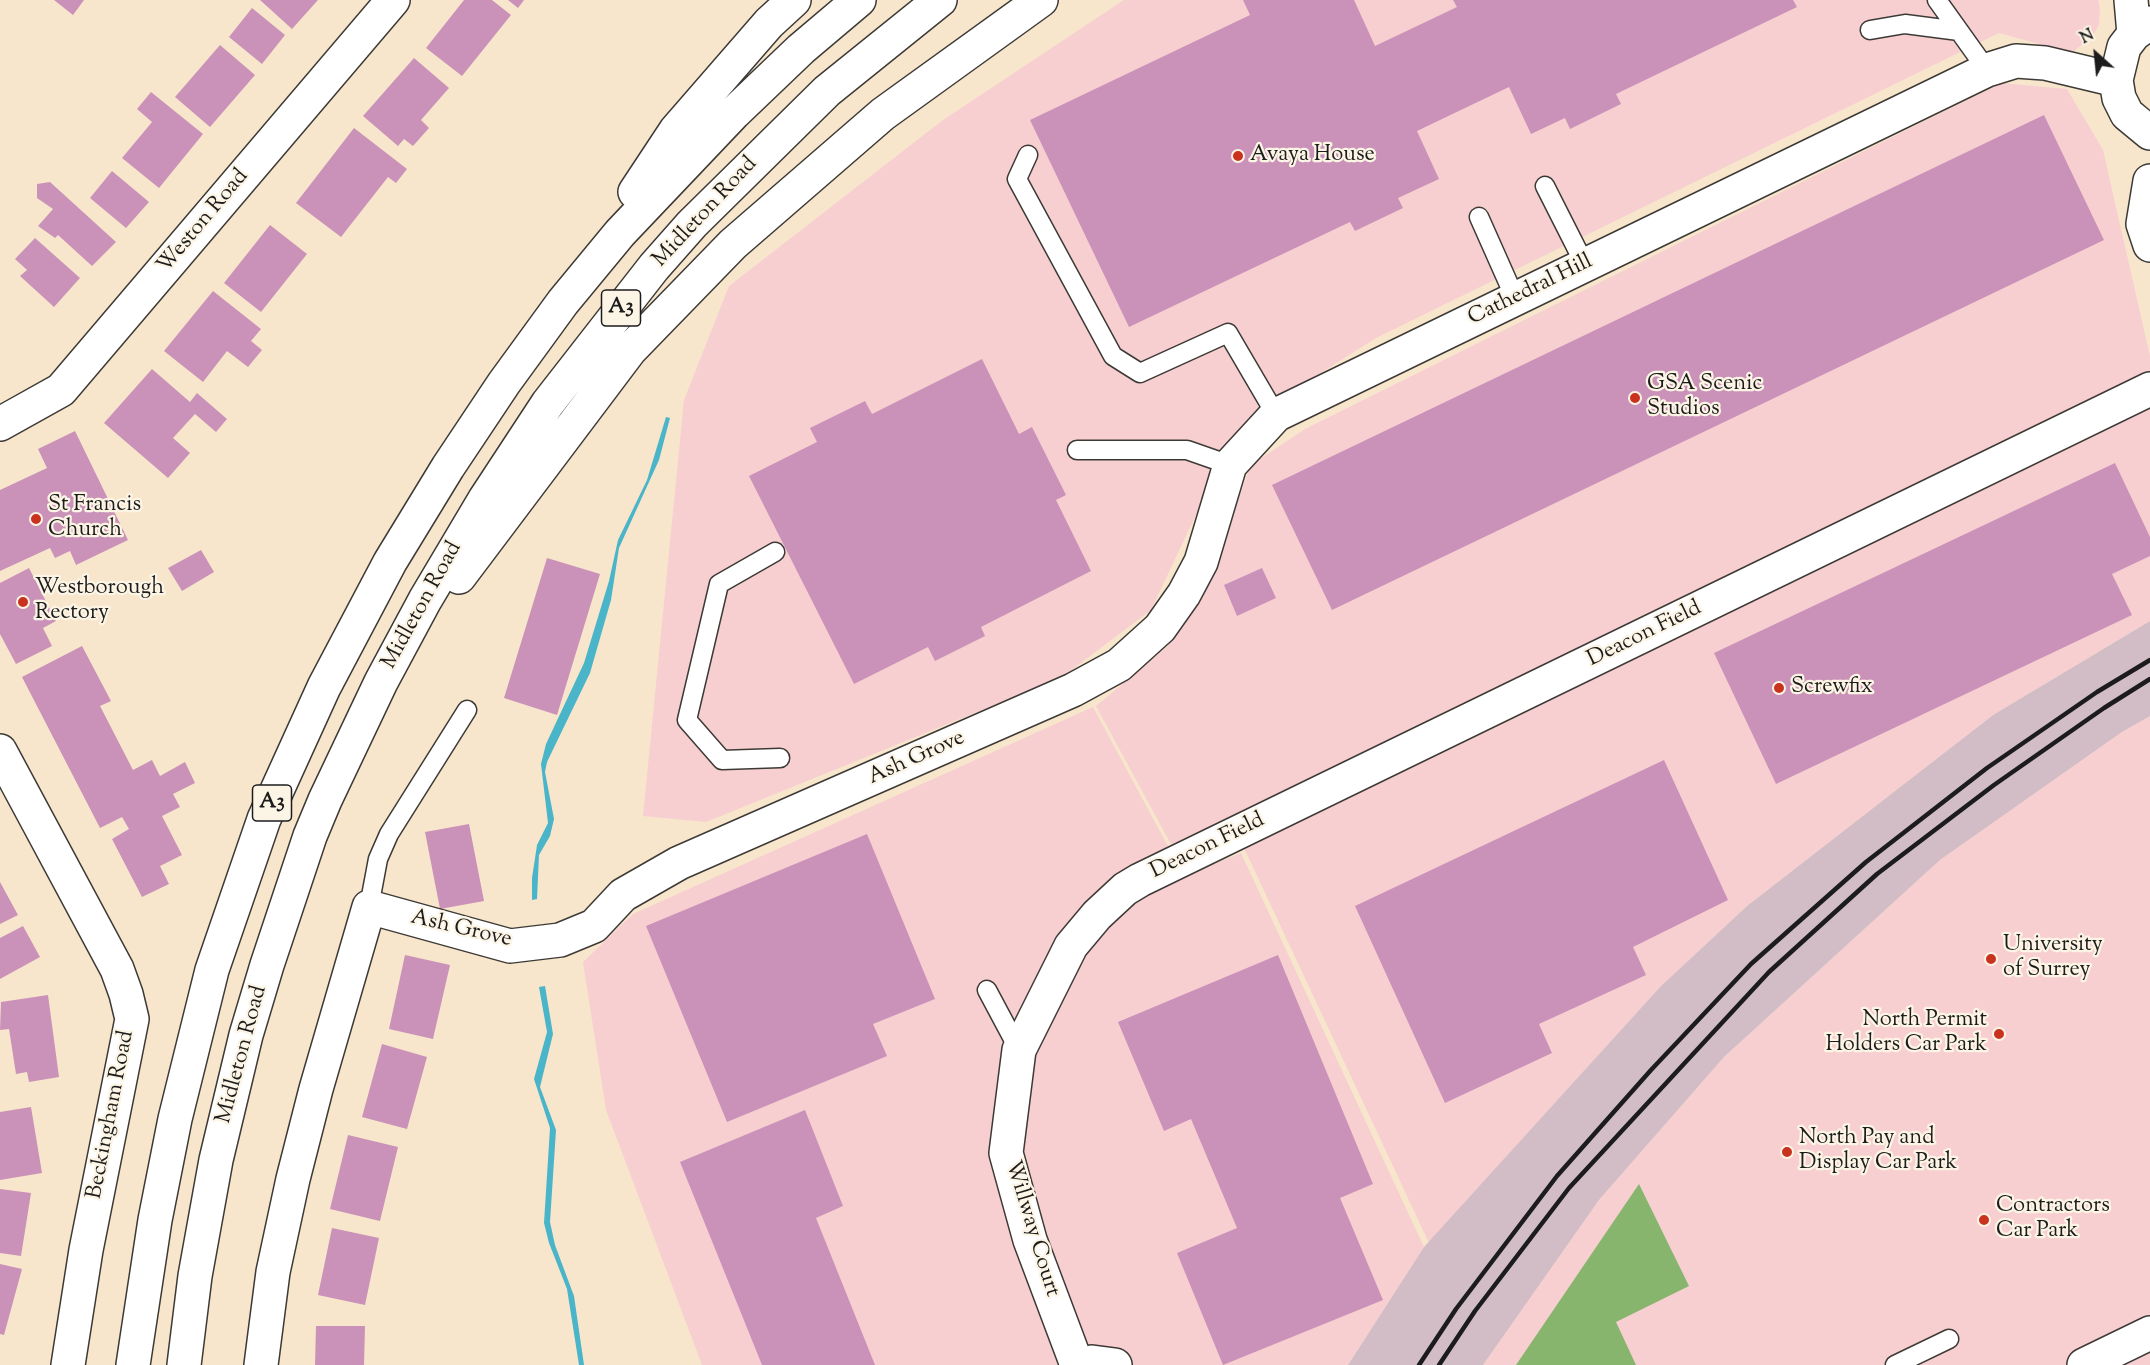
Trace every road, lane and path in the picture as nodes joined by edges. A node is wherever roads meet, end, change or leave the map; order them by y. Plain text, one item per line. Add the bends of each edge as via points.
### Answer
1 (393, 0) edge
2 (794, 0) edge
3 (859, 0) edge
4 (940, 0) edge
5 (1041, 0) edge
6 (1937, 0) edge
7 (2131, 0) edge
8 (2142, 29) edge
9 (1870, 30) dead end
10 (1959, 31) junction
11 (1988, 70) junction
12 (2116, 80) junction
13 (2150, 133) edge
14 (1028, 155) dead end
15 (2150, 181) edge
16 (1545, 186) dead end
17 (1479, 218) dead end
18 (2150, 245) edge
19 (1585, 265) junction
20 (1515, 298) junction
21 (563, 302) junction
22 (2150, 389) edge
23 (1276, 415) junction
24 (0, 424) edge
25 (1077, 450) dead end
26 (1230, 465) junction
27 (775, 552) dead end
28 (381, 682) junction
29 (1072, 690) joint
30 (467, 710) dead end
31 (0, 751) edge
32 (780, 758) dead end
33 (1140, 880) joint
34 (369, 907) junction
35 (987, 990) dead end
36 (1020, 1050) junction
37 (2150, 1333) edge
38 (1949, 1339) dead end
39 (69, 1365) edge
40 (133, 1365) edge
41 (184, 1365) edge
42 (261, 1365) edge
43 (1077, 1365) edge
44 (1084, 1365) edge
45 (1114, 1365) edge
46 (1895, 1365) edge
47 (2084, 1365) edge

1 - 24 main road, Weston Road via 61,390
2 - 21 main road via 769,23 676,130
3 - 21 main road, A3 via 801,49 676,171
4 - 28 main road, Midleton Road / A3 via 827,91 779,137 692,224 600,334 516,451 454,549
5 - 28 main road via 883,114 733,244 681,296 630,350 581,413
6 - 10 lane
7 - 8 main road
8 - 12 main road via 2124,47
9 - 10 lane via 1905,24
10 - 11 lane
11 - 12 main road, Cathedral Hill via 2016,61 2045,63
11 - 19 main road, Cathedral Hill
12 - 13 main road via 2127,114
14 - 23 lane via 1017,179 1113,356 1140,373 1228,333
15 - 18 main road via 2143,224
16 - 19 lane
17 - 20 lane
19 - 20 main road, Cathedral Hill
20 - 23 main road, Cathedral Hill
21 - 40 main road, A3 via 460,448 390,562 324,687 264,819 212,970 183,1087 155,1220
22 - 33 main road, Deacon Field
23 - 26 main road, Cathedral Hill
25 - 26 lane via 1187,450
26 - 29 main road, Cathedral Hill via 1201,562 1184,594 1160,628 1119,665
27 - 32 lane via 719,585 687,720 722,760
28 - 41 main road, Midleton Road / A3 via 310,836 246,1035 212,1184
29 - 34 main road, Ash Grove via 679,863 623,895 594,926 560,939 510,946
30 - 34 lane via 389,834 378,859
31 - 39 main road, Beckingham Road via 117,969 132,1019 86,1250
33 - 36 main road, Willway Court via 1097,915 1071,946
34 - 42 main road via 293,1179 273,1272
35 - 36 lane
36 - 43 main road, Willway Court via 1006,1153 1030,1240
37 - 47 main road
38 - 46 lane
44 - 45 main road

